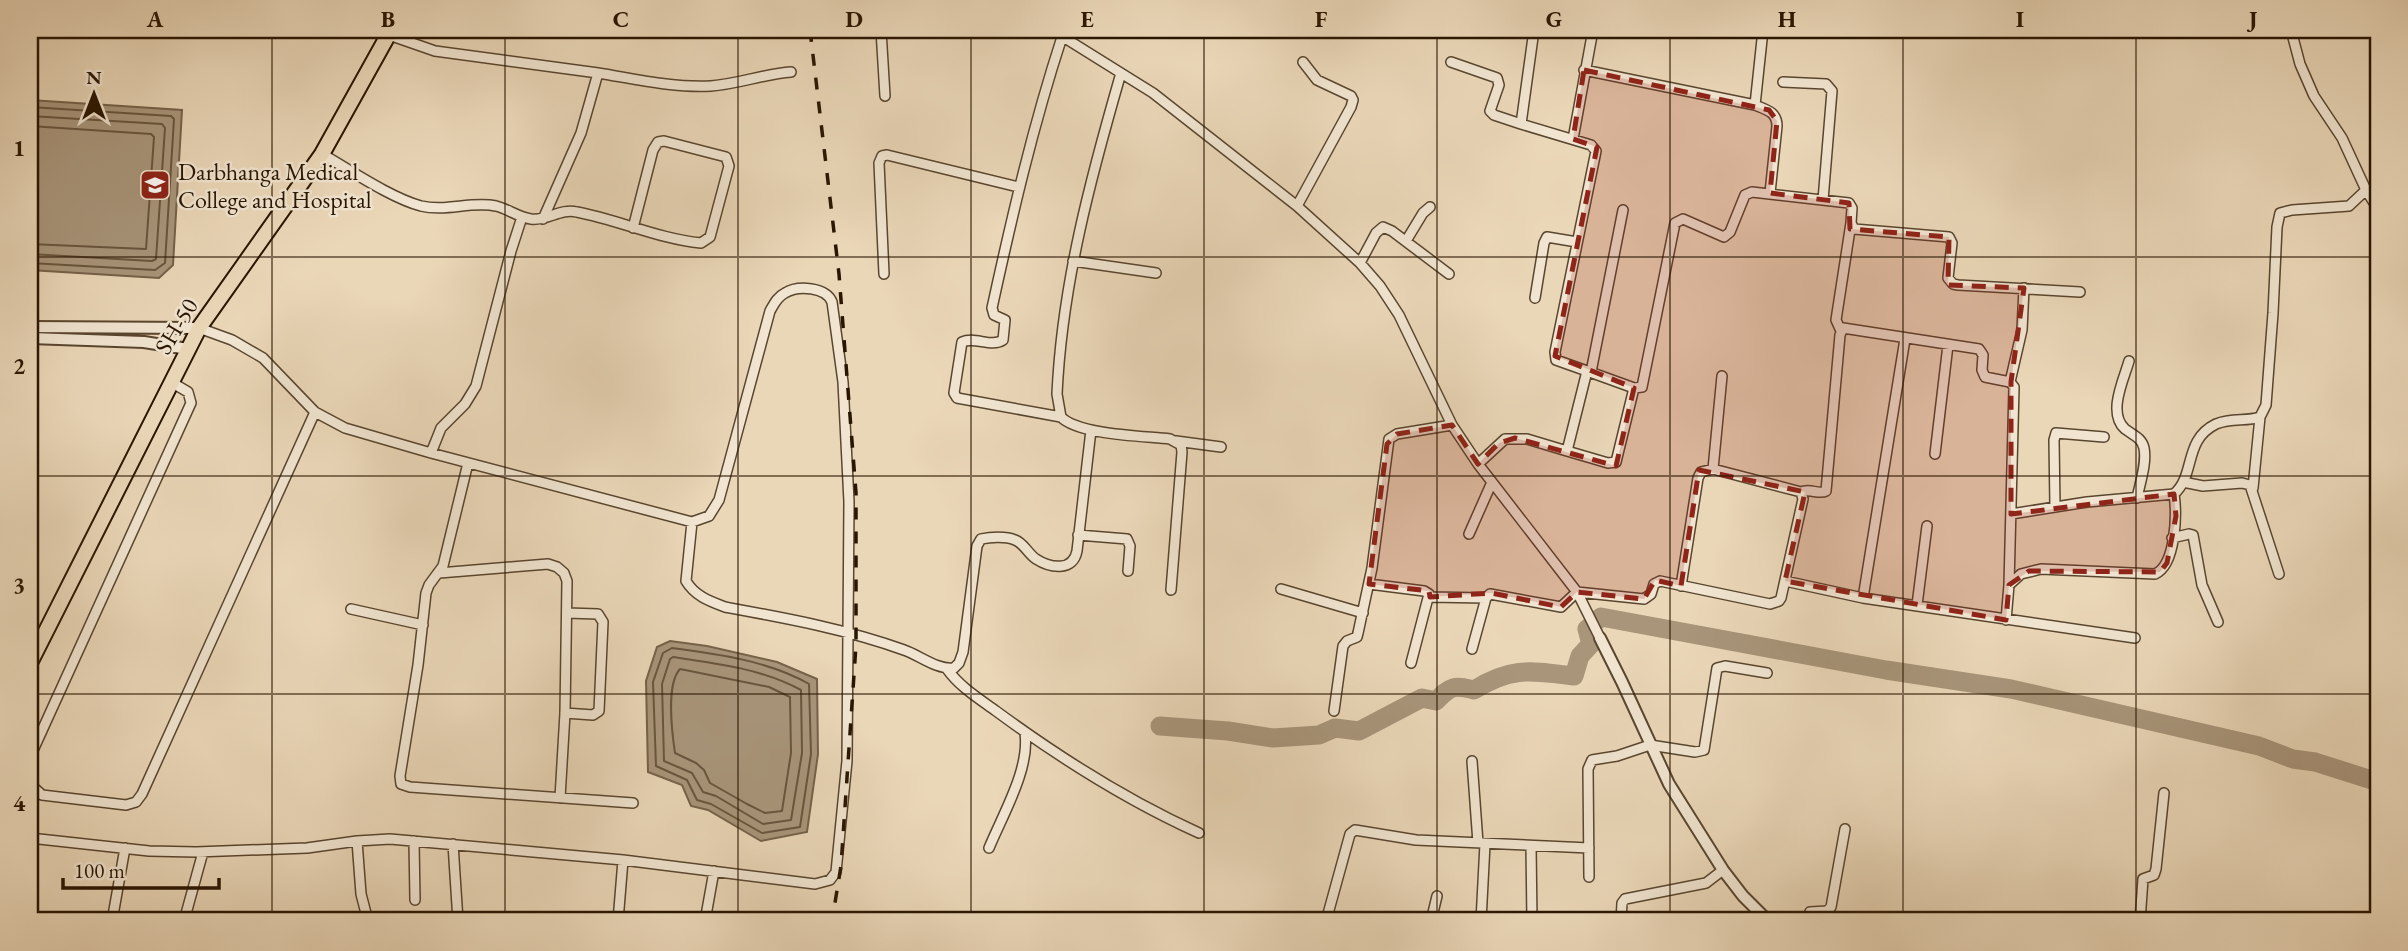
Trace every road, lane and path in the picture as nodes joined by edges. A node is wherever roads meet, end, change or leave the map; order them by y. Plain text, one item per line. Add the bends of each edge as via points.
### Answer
1 (881, 30) edge
2 (1052, 30) edge
3 (1534, 30) edge
4 (1593, 30) edge
5 (1763, 30) edge
6 (2291, 30) edge
7 (390, 32) edge
8 (1062, 37) junction
9 (1303, 62) dead end
10 (1451, 62) dead end
11 (1584, 71) junction
12 (791, 72) dead end
13 (598, 73) junction
14 (1121, 73) junction
15 (1783, 82) dead end
16 (885, 96) dead end
17 (1755, 105) junction
18 (1521, 124) junction
19 (1573, 139) junction
20 (322, 154) junction
21 (1018, 187) junction
22 (2366, 191) junction
23 (1770, 193) junction
24 (1823, 200) junction
25 (1297, 206) junction
26 (1430, 207) dead end
27 (2378, 209) edge
28 (1623, 210) dead end
29 (522, 217) junction
30 (543, 219) junction
31 (1851, 223) junction
32 (633, 228) junction
33 (1406, 241) junction
34 (1577, 242) junction
35 (1073, 261) junction
36 (1360, 262) junction
37 (1156, 272) dead end
38 (884, 274) dead end
39 (1449, 274) dead end
40 (2024, 288) junction
41 (2080, 292) dead end
42 (1535, 298) dead end
43 (30, 327) edge
44 (199, 328) junction
45 (1841, 331) junction
46 (30, 338) edge
47 (1905, 339) junction
48 (1948, 345) junction
49 (188, 349) junction
50 (2129, 360) dead end
51 (1589, 371) junction
52 (1722, 376) dead end
53 (171, 382) junction
54 (2010, 382) junction
55 (1634, 388) junction
56 (315, 412) junction
57 (1061, 417) junction
58 (2260, 417) junction
59 (1452, 425) junction
60 (1091, 430) junction
61 (2104, 437) dead end
62 (1176, 441) junction
63 (1221, 447) dead end
64 (1567, 451) junction
65 (431, 453) junction
66 (1935, 454) dead end
67 (468, 463) junction
68 (1478, 464) junction
69 (1713, 469) junction
70 (1492, 482) junction
71 (2183, 482) junction
72 (2253, 488) junction
73 (1801, 492) junction
74 (2174, 494) junction
75 (2137, 498) junction
76 (2055, 507) junction
77 (2011, 514) junction
78 (692, 522) junction
79 (1927, 526) dead end
80 (1469, 534) dead end
81 (1079, 535) junction
82 (2172, 538) junction
83 (1128, 570) dead end
84 (439, 573) junction
85 (2279, 574) dead end
86 (1785, 580) junction
87 (1368, 584) junction
88 (2010, 585) junction
89 (1681, 586) junction
90 (1280, 589) dead end
91 (1171, 590) dead end
92 (1577, 592) junction
93 (1430, 597) junction
94 (1486, 597) junction
95 (1863, 598) junction
96 (1917, 605) junction
97 (351, 609) dead end
98 (567, 613) junction
99 (1363, 613) junction
100 (2006, 620) junction
101 (2218, 622) dead end
102 (423, 625) junction
103 (849, 633) junction
104 (1600, 638) joint
105 (2135, 638) dead end
106 (1472, 649) dead end
107 (31, 659) edge
108 (1411, 663) dead end
109 (947, 668) junction
110 (1767, 673) dead end
111 (1334, 711) dead end
112 (565, 713) junction
113 (1025, 733) junction
114 (1650, 745) junction
115 (30, 757) edge
116 (1472, 761) dead end
117 (30, 785) edge
118 (2164, 793) dead end
119 (560, 798) junction
120 (633, 803) dead end
121 (1845, 829) dead end
122 (1199, 833) dead end
123 (30, 838) edge
124 (357, 841) junction
125 (414, 841) junction
126 (1481, 843) junction
127 (453, 844) junction
128 (1531, 846) junction
129 (125, 848) junction
130 (989, 848) dead end
131 (1589, 848) junction
132 (203, 852) junction
133 (623, 860) junction
134 (1723, 870) junction
135 (714, 872) junction
136 (1589, 877) dead end
137 (1437, 896) dead end
138 (415, 900) dead end
139 (112, 921) edge
140 (184, 921) edge
141 (368, 921) edge
142 (458, 921) edge
143 (618, 921) edge
144 (705, 921) edge
145 (1326, 921) edge
146 (1431, 921) edge
147 (1481, 921) edge
148 (1531, 921) edge
149 (1621, 921) edge
150 (1768, 921) edge
151 (1807, 921) edge
152 (2140, 921) edge

1 - 16 street
2 - 8 street
3 - 18 street
4 - 11 street
5 - 17 street
6 - 22 street via 2314,96 2342,138
7 - 13 street via 435,51
7 - 20 main road, SH-50
8 - 14 street
8 - 21 street
9 - 25 street via 1317,80 1353,100
10 - 18 street via 1497,78 1490,111
11 - 17 street
11 - 19 street
12 - 13 street via 690,87
13 - 30 street via 581,133
14 - 25 street
14 - 35 street
15 - 24 street via 1826,84 1832,91
17 - 23 street via 1772,113 1777,121
18 - 19 street
19 - 34 street via 1594,146 1596,151
20 - 29 street via 421,206 493,205
20 - 44 main road, SH-50
21 - 38 street via 882,156
21 - 57 street via 992,308 1005,320 1003,340 962,342 954,393 957,398
22 - 27 street
22 - 58 street via 2349,206 2280,213 2266,405
23 - 24 street
23 - 55 street via 1745,195 1724,237 1683,219 1675,223 1644,384
24 - 31 street via 1851,205
25 - 36 street
26 - 33 street
28 - 51 street
29 - 30 street
29 - 65 street via 476,386 441,428
30 - 32 street via 576,211
31 - 40 street via 1859,230 1949,237 1948,278 1952,284
31 - 45 street via 1836,320
32 - 32 street via 707,242 729,166 726,158 658,142
33 - 36 street via 1383,227
33 - 39 street
34 - 42 street via 1547,237
34 - 51 street via 1555,356 1561,363
35 - 37 street
35 - 57 street via 1057,377
36 - 59 street via 1399,315
40 - 41 street
40 - 54 street via 2022,330
43 - 44 street
44 - 49 main road, SH-50
44 - 56 street via 263,358
45 - 47 street via 1850,328
45 - 73 street via 1826,491
46 - 49 street via 144,342
47 - 48 street
47 - 95 street
48 - 54 street via 1979,349 1985,377
48 - 66 street
49 - 53 main road, SH-50
50 - 75 street via 2118,412 2122,425 2140,439 2145,451
51 - 55 street
51 - 64 street
52 - 69 street
53 - 107 main road, SH-50
53 - 115 street via 188,392 191,403
54 - 77 street via 2014,387
55 - 64 street via 1616,462
56 - 65 street via 345,428
56 - 117 street via 136,802 126,805 42,795
57 - 60 street
58 - 71 street via 2228,419 2208,429 2193,449
58 - 72 street
59 - 68 street
59 - 87 street via 1389,439
60 - 62 street
60 - 81 street
61 - 76 street via 2056,433
62 - 63 street
62 - 91 street via 1182,452
64 - 68 street via 1527,439 1506,439
65 - 67 street
67 - 78 street
67 - 84 street
68 - 70 street
69 - 73 street
69 - 89 street via 1701,472 1698,478
70 - 80 street
70 - 92 street
71 - 72 street via 2203,486 2242,483
71 - 74 street
72 - 85 street
73 - 86 street
74 - 75 street
74 - 82 street
75 - 76 street
76 - 77 street
77 - 88 street
78 - 103 street via 685,573 695,593 725,607
78 - 103 street via 709,516 719,500 776,300 793,290 827,293 843,382
79 - 96 street
81 - 83 street via 1127,539
81 - 109 street via 1076,557 1069,566 1033,558 1013,538 981,539 962,658 954,668
82 - 88 street via 2167,563 2155,575 2041,569 2021,574
82 - 101 street via 2193,536 2202,585
84 - 98 street via 548,564 564,573
84 - 102 street via 426,593
86 - 89 street via 1779,601 1770,604
86 - 95 street
87 - 93 street via 1424,591
87 - 99 street
88 - 100 street
89 - 92 street via 1656,582 1644,599
90 - 99 street
92 - 94 street via 1561,607 1496,594
92 - 104 street
93 - 94 street
93 - 108 street
94 - 106 street
95 - 96 street
96 - 100 street
97 - 102 street
98 - 112 street
98 - 112 street via 598,614 603,622 599,711 593,715
99 - 111 street via 1357,637 1342,649
100 - 105 street
102 - 119 street via 401,784
103 - 109 street
103 - 135 street via 846,761 836,872 830,880 815,884
104 - 114 street
109 - 113 street via 962,687
110 - 114 street via 1717,668 1704,750
112 - 119 street
113 - 122 street via 1109,788
113 - 130 street via 1022,768
114 - 131 street via 1596,758 1590,764
114 - 134 street
116 - 126 street
118 - 152 street via 2156,869 2154,875 2143,879
119 - 120 street
121 - 151 street via 1831,907 1810,912
123 - 129 street
124 - 125 street
124 - 132 street
124 - 141 street
125 - 127 street
125 - 138 street
126 - 128 street
126 - 145 street via 1352,831
126 - 147 street
127 - 133 street
127 - 142 street
128 - 131 street
128 - 148 street
129 - 132 street
129 - 139 street
131 - 136 street
132 - 140 street
133 - 135 street
133 - 143 street
134 - 149 street via 1706,883 1625,899
134 - 150 street
135 - 144 street
137 - 146 street

